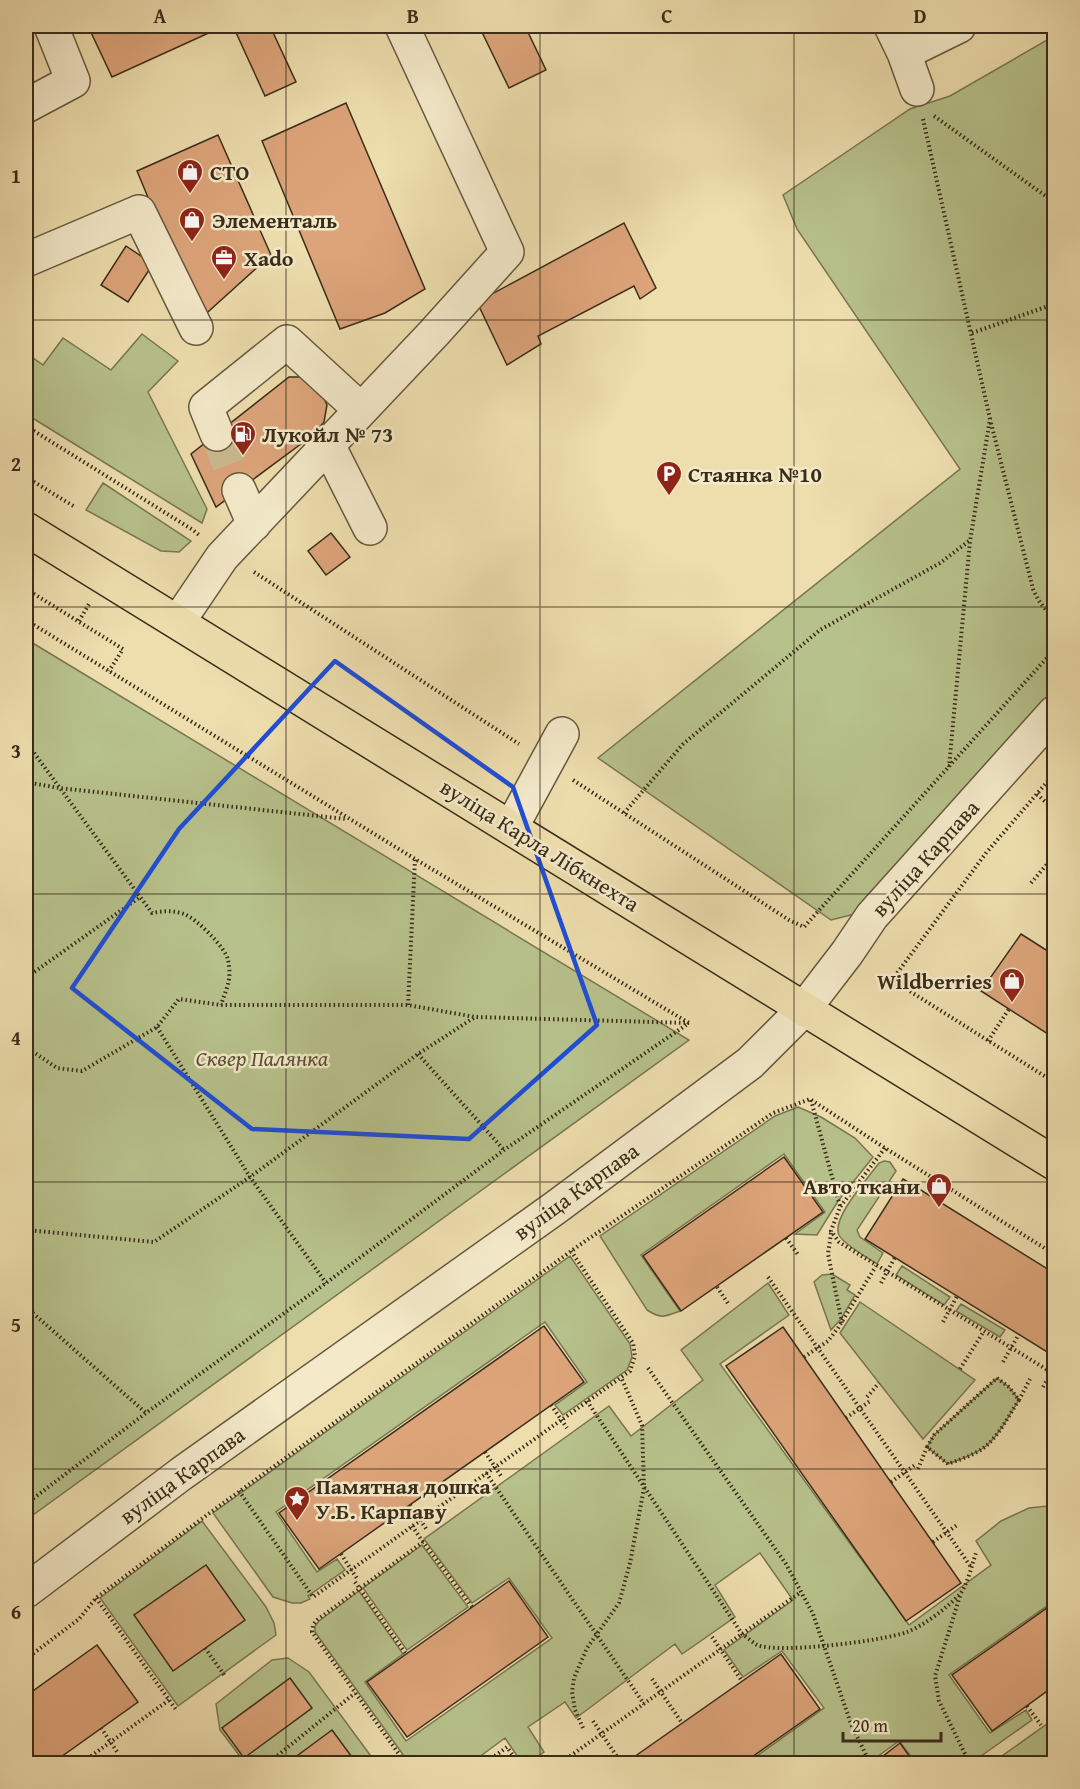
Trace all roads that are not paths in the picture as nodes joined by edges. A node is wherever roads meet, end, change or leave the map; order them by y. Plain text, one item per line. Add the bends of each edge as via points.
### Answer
1 (51, 26) edge
2 (402, 26) edge
3 (959, 26) edge
4 (898, 39) edge
5 (919, 98) road end
6 (26, 106) edge
7 (26, 260) edge
8 (196, 328) dead end
9 (361, 410) junction
10 (217, 434) tunnel mouth
11 (328, 446) junction
12 (239, 490) tunnel mouth
13 (254, 524) junction
14 (370, 528) dead end
15 (26, 529) edge
16 (178, 622) junction
17 (1054, 713) edge
18 (562, 734) dead end
19 (511, 828) junction
20 (804, 1009) junction
21 (1054, 1163) edge
22 (26, 1591) edge

1 - 6 street via 73,81
2 - 9 street via 507,252
3 - 4 street
4 - 5 street
7 - 8 street via 139,212
9 - 10 street via 287,342 206,407
9 - 11 street
11 - 13 street
11 - 14 street
12 - 13 street
13 - 16 street via 222,557
15 - 16 main road, вуліца Карла Лібкнехта
16 - 19 main road, вуліца Карла Лібкнехта
17 - 20 street, вуліца Карпава via 872,916
18 - 19 street
19 - 20 main road, вуліца Карла Лібкнехта
20 - 21 main road, вуліца Карла Лібкнехта
20 - 22 street, вуліца Карпава via 750,1063 555,1208 181,1474

